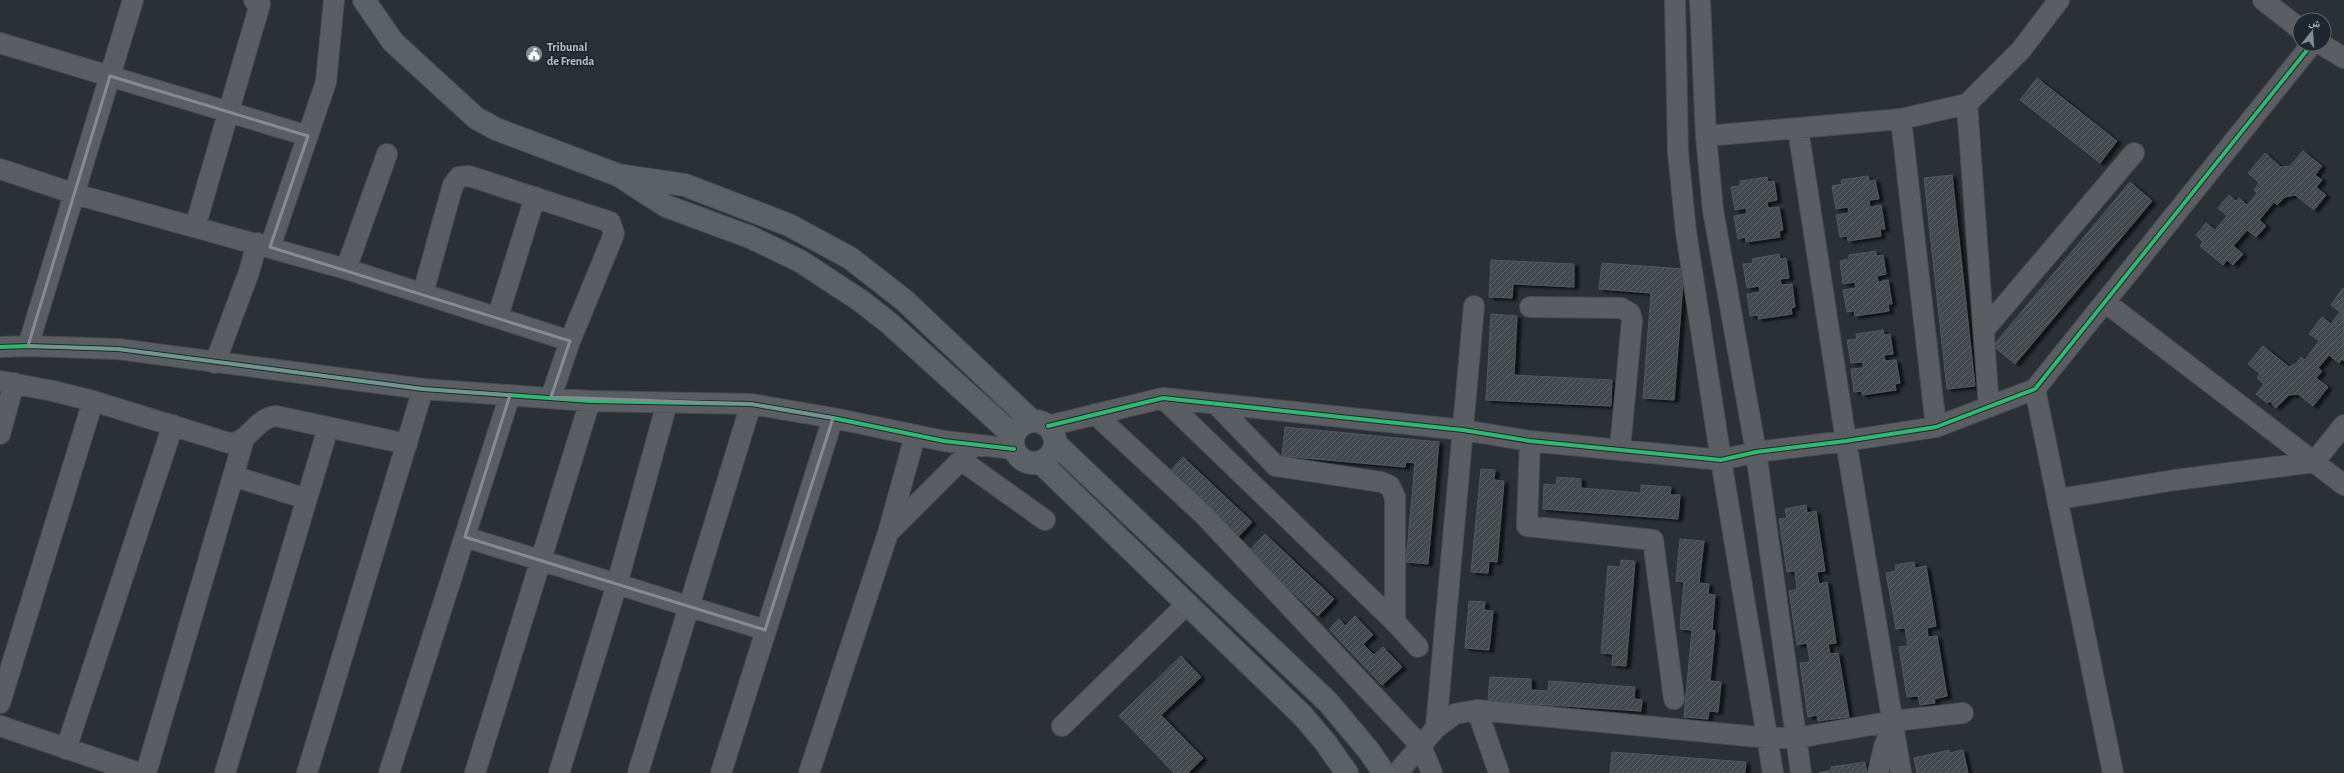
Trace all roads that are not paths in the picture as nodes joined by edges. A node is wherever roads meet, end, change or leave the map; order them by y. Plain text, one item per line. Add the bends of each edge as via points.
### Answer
1 (133, 0) edge
2 (254, 0) edge
3 (334, 0) edge
4 (364, 0) edge
5 (1675, 0) edge
6 (1700, 0) edge
7 (2059, 0) edge
8 (2262, 0) edge
9 (2292, 22) edge
10 (0, 44) edge
11 (2332, 51) edge
12 (2306, 52) edge
13 (2344, 58) edge
14 (110, 76) junction
15 (1967, 104) junction
16 (229, 111) junction
17 (1901, 119) junction
18 (1798, 129) junction
19 (308, 136) junction
20 (1706, 136) junction
21 (2134, 153) dead end
22 (387, 154) dead end
23 (0, 169) edge
24 (618, 175) junction
25 (75, 194) junction
26 (535, 197) junction
27 (195, 226) junction
28 (264, 245) junction
29 (346, 269) junction
30 (423, 293) junction
31 (2105, 302) junction
32 (1474, 306) dead end
33 (1530, 306) dead end
34 (498, 316) junction
35 (1984, 330) junction
36 (570, 341) junction
37 (28, 346) junction
38 (0, 347) edge
39 (215, 363) junction
40 (7, 382) edge
41 (423, 389) junction
42 (2035, 389) junction
43 (510, 395) junction
44 (551, 397) junction
45 (1163, 398) junction
46 (93, 401) junction
47 (590, 401) junction
48 (667, 403) junction
49 (751, 404) junction
50 (1216, 404) junction
51 (1989, 407) junction
52 (1095, 414) junction
53 (833, 418) junction
54 (173, 425) junction
55 (2344, 425) edge
56 (1936, 427) junction
57 (328, 428) junction
58 (1045, 430) junction
59 (1463, 430) junction
60 (0, 434) edge
61 (915, 436) junction
62 (244, 440) junction
63 (1530, 441) junction
64 (1846, 441) junction
65 (1014, 443) junction
66 (407, 444) junction
67 (974, 445) junction
68 (1620, 449) junction
69 (1756, 452) junction
70 (961, 460) junction
71 (1721, 460) junction
72 (1040, 462) junction
73 (2314, 462) junction
74 (233, 476) junction
75 (2344, 485) edge
76 (307, 499) junction
77 (2059, 499) junction
78 (1045, 520) dead end
79 (888, 533) junction
80 (465, 537) junction
81 (542, 561) junction
82 (617, 584) junction
83 (1188, 603) junction
84 (689, 606) junction
85 (1395, 622) junction
86 (765, 630) junction
87 (1418, 647) dead end
88 (1674, 699) dead end
89 (0, 703) edge
90 (1477, 710) junction
91 (1963, 713) dead end
92 (1894, 721) junction
93 (0, 726) edge
94 (1062, 726) dead end
95 (1436, 728) junction
96 (1768, 738) junction
97 (1796, 738) junction
98 (1421, 746) junction
99 (66, 749) junction
100 (139, 773) edge
101 (146, 773) edge
102 (225, 773) edge
103 (307, 773) edge
104 (389, 773) edge
105 (475, 773) edge
106 (559, 773) edge
107 (638, 773) edge
108 (721, 773) edge
109 (809, 773) edge
110 (1347, 773) edge
111 (1384, 773) edge
112 (1397, 773) edge
113 (1432, 773) edge
114 (1499, 773) edge
115 (1773, 773) edge
116 (1801, 773) edge
117 (1878, 773) edge
118 (1902, 773) edge
119 (2113, 773) edge

1 - 14 street
2 - 16 street via 260,4
3 - 19 street via 326,82
4 - 24 main road via 393,42 476,118 496,129
5 - 71 street via 1678,152 1686,232
6 - 20 street
7 - 15 street via 2021,50
8 - 9 street
10 - 14 street
11 - 13 street
12 - 31 street
14 - 16 street
14 - 25 street
15 - 17 street
15 - 35 street
16 - 19 street
16 - 27 street
17 - 18 street
17 - 56 street
18 - 20 street
18 - 64 street
19 - 28 street
20 - 69 street via 1713,210
21 - 35 street
22 - 29 street
23 - 25 street
24 - 58 main road via 685,185 789,225 850,258 904,300
24 - 65 main road via 666,206 750,237 829,278 889,323
25 - 27 street
25 - 37 street
26 - 30 street via 469,176 459,177 453,185
26 - 34 street
26 - 36 street via 607,220 614,229
27 - 28 street
28 - 29 street
28 - 39 street via 249,272
29 - 30 street
30 - 34 street
31 - 42 street
31 - 73 street
32 - 59 street
33 - 68 street via 1621,308 1630,313 1632,320
34 - 36 street
35 - 51 street
36 - 44 street
37 - 38 street
37 - 39 street via 118,349
39 - 41 street
40 - 46 street
40 - 60 street
41 - 43 street
41 - 66 street
42 - 51 street
42 - 77 street
43 - 44 street
43 - 80 street
44 - 47 street
45 - 50 street
45 - 52 street
45 - 85 street
46 - 54 street
46 - 89 street
47 - 48 street
47 - 81 street
48 - 49 street
48 - 82 street
49 - 53 street
49 - 84 street
50 - 59 street
50 - 85 street via 1276,466 1381,482 1390,486 1395,496
51 - 56 street
52 - 58 street
52 - 98 street via 1204,515
53 - 61 street
53 - 86 street
54 - 62 street via 229,443
54 - 99 street
55 - 73 street
56 - 64 street
57 - 62 street via 281,416 270,417 261,421
57 - 66 street
57 - 76 street
58 - 65 main road via 1020,426
58 - 72 main road via 1050,455
58 - 111 main road via 1328,702
59 - 63 street
59 - 95 street
61 - 67 street
61 - 79 street
62 - 74 street
63 - 68 street
63 - 88 street via 1527,526 1653,540
64 - 69 street
64 - 92 street
65 - 67 street
65 - 72 main road via 1022,459
66 - 103 street
67 - 70 street
68 - 71 street
69 - 71 street
69 - 97 street
70 - 78 street
70 - 79 street
71 - 96 street
72 - 83 main road
73 - 75 street
73 - 77 street via 2175,480
74 - 76 street
74 - 101 street
76 - 102 street
77 - 119 street
79 - 109 street
80 - 81 street
80 - 104 street
81 - 82 street
81 - 105 street
82 - 84 street
82 - 106 street
83 - 94 street
83 - 110 main road via 1303,716
84 - 86 street
84 - 107 street
85 - 87 street
86 - 108 street
90 - 95 street via 1456,714
90 - 96 street
90 - 114 street
91 - 92 street
92 - 97 street
92 - 117 street
92 - 118 street
93 - 99 street
95 - 98 street
96 - 97 street
96 - 115 street
97 - 116 street
98 - 112 street
98 - 113 street
99 - 100 street

